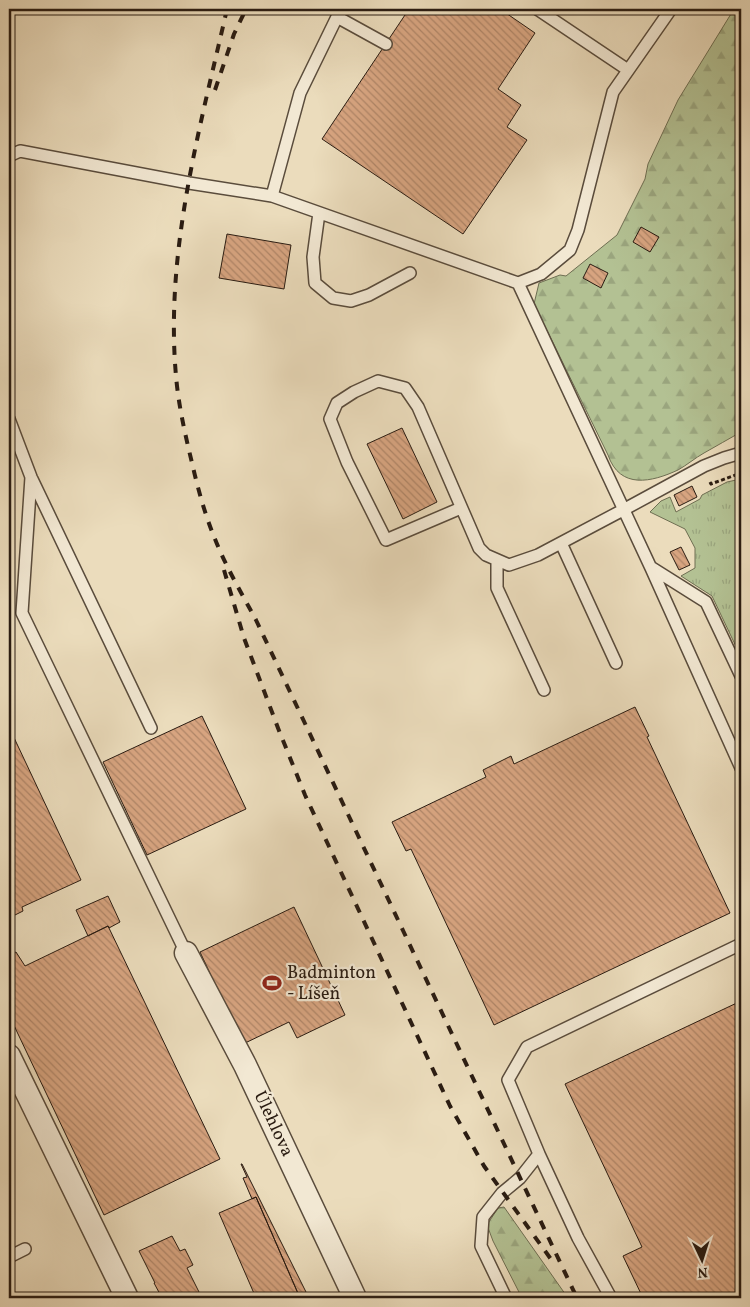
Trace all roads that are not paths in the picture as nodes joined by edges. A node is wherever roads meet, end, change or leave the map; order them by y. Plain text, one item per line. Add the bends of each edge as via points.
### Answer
1 (537, 9) edge
2 (671, 9) edge
3 (340, 13) edge
4 (386, 44) dead end
5 (628, 70) junction
6 (9, 156) edge
7 (272, 196) junction
8 (319, 213) junction
9 (410, 273) dead end
10 (518, 283) junction
11 (9, 420) edge
12 (741, 453) edge
13 (31, 477) junction
14 (461, 508) junction
15 (623, 510) junction
16 (561, 543) junction
17 (497, 560) junction
18 (651, 568) junction
19 (616, 663) dead end
20 (741, 676) edge
21 (544, 690) dead end
22 (150, 728) dead end
23 (741, 768) edge
24 (741, 944) edge
25 (186, 953) joint
26 (9, 1056) edge
27 (539, 1154) junction
28 (24, 1249) dead end
29 (9, 1257) edge
30 (127, 1298) edge
31 (355, 1298) edge
32 (506, 1298) edge
33 (611, 1298) edge

1 - 5 lane
2 - 5 lane
3 - 4 lane
3 - 7 lane via 300,93
5 - 10 lane via 613,92 570,250 541,274
6 - 7 lane via 20,151
7 - 8 lane
8 - 9 lane via 313,257 315,283 333,298 351,301
8 - 10 lane
10 - 15 lane
11 - 13 lane
12 - 15 lane via 704,466
13 - 22 lane
13 - 25 lane via 22,613
14 - 14 lane via 386,540 347,462 330,419 337,403 378,381 405,388 418,407
14 - 17 lane via 479,548
15 - 16 lane
15 - 18 lane
16 - 17 lane via 509,565
16 - 19 lane
17 - 21 lane via 496,588
18 - 20 lane via 706,602
18 - 23 lane
24 - 27 lane via 527,1046 508,1080
25 - 31 street, Úlehlova via 246,1065
26 - 30 street
27 - 32 lane via 483,1217 481,1246
27 - 33 lane via 578,1238
28 - 29 lane

